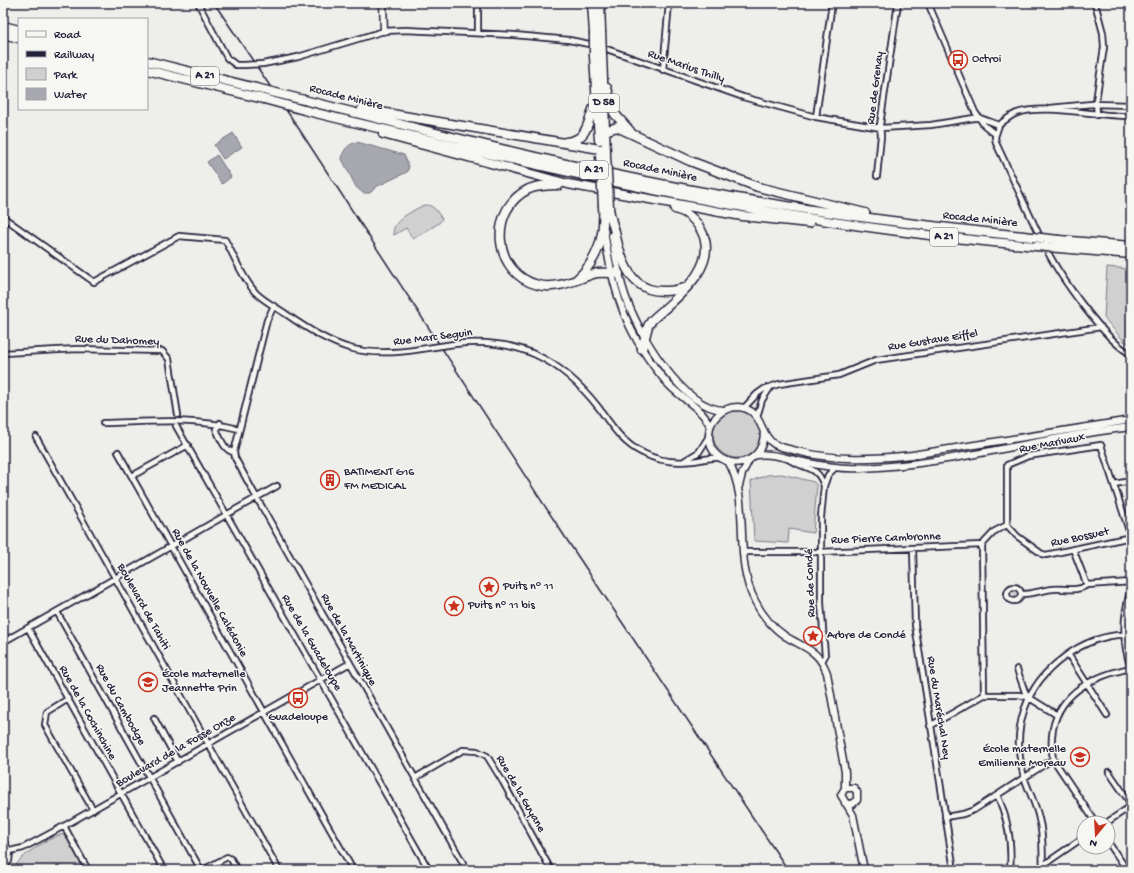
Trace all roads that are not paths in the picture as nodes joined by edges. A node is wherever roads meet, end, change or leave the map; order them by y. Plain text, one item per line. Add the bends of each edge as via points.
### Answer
1 (198, 3) edge
2 (382, 3) edge
3 (478, 3) edge
4 (592, 3) edge
5 (600, 3) edge
6 (669, 3) edge
7 (832, 3) edge
8 (898, 3) edge
9 (928, 3) edge
10 (1095, 3) edge
11 (3, 26) edge
12 (18, 30) edge
13 (384, 31) junction
14 (597, 32) junction
15 (3, 34) edge
16 (478, 34) junction
17 (18, 38) edge
18 (598, 56) junction
19 (148, 61) edge
20 (148, 70) edge
21 (663, 70) junction
22 (304, 100) junction
23 (596, 103) junction
24 (1097, 104) junction
25 (1131, 105) edge
26 (1049, 109) junction
27 (1097, 115) junction
28 (329, 116) junction
29 (1131, 116) edge
30 (816, 117) junction
31 (980, 118) junction
32 (999, 125) junction
33 (881, 128) junction
34 (605, 131) junction
35 (633, 133) junction
36 (996, 134) junction
37 (599, 138) junction
38 (557, 142) junction
39 (603, 152) junction
40 (877, 176) dead end
41 (568, 184) junction
42 (658, 202) junction
43 (3, 217) edge
44 (887, 221) junction
45 (607, 224) junction
46 (865, 227) junction
47 (1059, 244) junction
48 (1131, 246) edge
49 (1131, 254) edge
50 (614, 273) junction
51 (573, 282) junction
52 (685, 288) junction
53 (274, 306) junction
54 (1101, 327) junction
55 (645, 338) junction
56 (642, 349) junction
57 (3, 353) edge
58 (1131, 354) edge
59 (771, 387) junction
60 (744, 408) junction
61 (724, 410) junction
62 (178, 415) dead end
63 (757, 417) junction
64 (1131, 420) edge
65 (103, 423) dead end
66 (220, 424) junction
67 (176, 426) dead end
68 (710, 426) junction
69 (1131, 427) edge
70 (239, 429) junction
71 (764, 431) junction
72 (709, 436) junction
73 (36, 437) dead end
74 (188, 445) junction
75 (118, 452) dead end
76 (234, 452) junction
77 (756, 454) junction
78 (721, 458) junction
79 (785, 458) junction
80 (749, 460) junction
81 (684, 461) junction
82 (728, 462) junction
83 (836, 467) junction
84 (132, 476) junction
85 (1131, 481) edge
86 (1114, 484) junction
87 (277, 486) dead end
88 (824, 486) junction
89 (738, 487) junction
90 (257, 498) junction
91 (226, 516) junction
92 (1007, 525) junction
93 (1131, 537) edge
94 (982, 545) junction
95 (172, 546) junction
96 (913, 548) junction
97 (1073, 549) junction
98 (742, 552) junction
99 (820, 552) junction
100 (116, 578) junction
101 (1131, 582) edge
102 (1087, 585) junction
103 (1131, 588) edge
104 (1022, 594) dead end
105 (57, 612) junction
106 (28, 628) junction
107 (1124, 634) junction
108 (1131, 635) edge
109 (3, 642) edge
110 (1068, 654) junction
111 (822, 661) junction
112 (350, 663) junction
113 (1131, 668) edge
114 (1017, 669) dead end
115 (321, 680) junction
116 (1087, 682) junction
117 (984, 696) junction
118 (1028, 697) junction
119 (68, 699) junction
120 (264, 712) junction
121 (1056, 715) junction
122 (1107, 715) dead end
123 (154, 718) dead end
124 (930, 726) junction
125 (208, 745) junction
126 (1053, 759) junction
127 (178, 762) junction
128 (1110, 772) dead end
129 (1024, 777) junction
130 (149, 778) junction
131 (415, 778) junction
132 (848, 787) junction
133 (121, 794) junction
134 (997, 795) junction
135 (855, 802) junction
136 (845, 803) junction
137 (1131, 805) edge
138 (93, 810) junction
139 (853, 815) junction
140 (1091, 815) edge
141 (1116, 816) edge
142 (945, 817) junction
143 (64, 826) junction
144 (3, 840) edge
145 (1076, 843) edge
146 (10, 852) junction
147 (1116, 854) edge
148 (3, 867) edge
149 (1042, 868) edge
150 (88, 870) edge
151 (164, 870) edge
152 (202, 870) edge
153 (237, 870) edge
154 (278, 870) edge
155 (353, 870) edge
156 (428, 870) edge
157 (467, 870) edge
158 (551, 870) edge
159 (864, 870) edge
160 (954, 870) edge
161 (1010, 870) edge
162 (1036, 870) edge
163 (1127, 870) edge

1 - 13 street, Rue Marius Thilly, bridge via 227,58 236,65 263,64 298,56
2 - 13 main road
3 - 16 street
4 - 14 highway, D 58
5 - 14 highway, D 58
6 - 21 street
7 - 30 street
8 - 33 street, Rue de Grenay
9 - 31 street via 975,112
10 - 24 street via 1104,47
11 - 12 highway
13 - 16 street, Rue Marius Thilly
14 - 18 highway, D 58, bridge
15 - 17 highway
16 - 21 street, Rue Marius Thilly via 544,37 589,44
18 - 23 highway, D 58
18 - 34 highway, D 58
18 - 35 highway via 614,113
19 - 22 highway, Rocade Minière / A 21, bridge
20 - 28 highway, Rocade Minière / A 21, bridge
21 - 30 street, Rue Marius Thilly via 743,97
22 - 38 highway
22 - 44 highway, Rocade Minière / A 21 via 659,184
23 - 37 highway, D 58
23 - 38 highway via 584,135 570,141
24 - 25 street
24 - 26 street
24 - 27 street
26 - 27 street
26 - 32 street via 1020,112
27 - 29 street
28 - 41 highway via 334,121
28 - 46 highway, Rocade Minière / A 21 via 663,193
30 - 33 street, Rue Marius Thilly
31 - 32 street
31 - 33 street, Rue Marius Thilly via 931,125
31 - 36 street via 984,125
32 - 36 street
33 - 40 street, Rue de Grenay
34 - 35 highway via 618,127
34 - 37 highway
34 - 39 highway, D 58
35 - 44 highway via 690,160 758,187 880,216
36 - 54 street via 996,143 1056,267
37 - 39 highway, D 58
38 - 39 highway
39 - 45 highway, D 58, bridge
41 - 42 highway
41 - 51 highway via 538,186 522,193 505,212 500,232 501,248 506,259 521,277 539,285 559,286
42 - 46 highway via 742,216
42 - 52 highway via 692,217 705,239 704,264
43 - 53 street, Rue Marc Seguin via 94,282 179,236 222,239 250,285
44 - 47 highway, Rocade Minière / A 21, bridge via 1032,237
45 - 50 main road, D 58
45 - 51 highway via 593,261
45 - 52 highway via 614,228 622,260 632,278 640,285 658,292
46 - 47 highway, Rocade Minière / A 21, bridge via 1036,246
47 - 48 highway, Rocade Minière / A 21
47 - 49 highway, Rocade Minière / A 21
50 - 51 highway via 598,273
50 - 55 main road, D 58
50 - 56 main road, D 58 via 623,312
52 - 55 highway via 652,320
53 - 70 street via 267,317
53 - 81 street, Rue Marc Seguin, bridge via 318,336 361,351 395,353 472,342 507,345 548,361 577,383 628,444 655,458
54 - 58 street via 1118,346
54 - 59 street, Rue Gustave Eiffel via 876,360 839,375
55 - 56 highway
55 - 61 main road, D 58 via 658,358 688,393 706,407
56 - 68 main road, D 58 via 671,387 704,416
57 - 62 street, Rue du Dahomey via 77,349 162,351 170,359
59 - 60 street, Rue Gustave Eiffel via 757,394
59 - 63 street via 762,400
60 - 61 main road
60 - 63 main road
61 - 68 main road
63 - 71 main road
64 - 71 main road via 878,459 851,459 805,453 774,444
65 - 66 street via 175,421
66 - 70 street
66 - 76 street, Rue de la Martinique via 216,429 219,436 226,448
67 - 74 street, Rue de la Guadeloupe
68 - 72 main road
69 - 83 main road via 900,465
70 - 76 street
71 - 77 main road via 763,444
72 - 78 main road via 711,446
72 - 81 street via 699,452
73 - 100 street, Boulevard de Tahiti
74 - 84 street
74 - 91 street, Rue de la Guadeloupe
75 - 84 street, Rue de la Nouvelle Calédonie
76 - 90 street, Rue de la Martinique
77 - 79 main road via 773,454
77 - 80 main road
78 - 81 street, Rue Marc Seguin
78 - 82 main road
79 - 83 main road
79 - 88 street via 796,465 816,471
80 - 82 main road
80 - 89 main road
82 - 89 main road
83 - 88 street, Rue de Condé via 828,475
84 - 95 street, Rue de la Nouvelle Calédonie
85 - 86 street
86 - 92 street, Rue Marivaux via 1102,445 1028,456 1007,465
86 - 93 street, Rue Marivaux
87 - 90 street
88 - 99 street, Rue de Condé
89 - 98 main road
90 - 91 street
90 - 112 street, Rue de la Martinique
91 - 95 street
91 - 115 street, Rue de la Guadeloupe
92 - 94 street via 995,531
92 - 97 street, Rue Bossuet via 1017,536 1042,554
93 - 97 street, Rue Bossuet
94 - 96 street, Rue Pierre Cambronne
94 - 117 street
95 - 100 street
95 - 120 street, Rue de la Nouvelle Calédonie
96 - 99 street, Rue Pierre Cambronne
96 - 124 street, Rue du Maréchal Ney via 914,610
97 - 102 street
98 - 99 street, Rue Pierre Cambronne
98 - 111 main road via 750,592 762,614 785,636 814,651
99 - 111 street, Rue de Condé via 826,656
100 - 105 street
100 - 125 street, Boulevard de Tahiti
101 - 102 street
102 - 104 street via 1078,589 1052,589
103 - 107 street
105 - 106 street
105 - 130 street, Rue du Cambodge
106 - 109 street
106 - 119 street, Rue de la Cochinchine
107 - 108 street
107 - 110 street via 1106,637
107 - 113 street via 1124,646
110 - 116 street
110 - 118 street via 1045,673
111 - 132 main road, Rue de Condé via 827,672
112 - 115 street, Boulevard de la Fosse Onze
112 - 131 street, Rue de la Martinique
113 - 116 street
114 - 118 street
115 - 120 street, Boulevard de la Fosse Onze
115 - 156 street, Rue de la Guadeloupe
116 - 121 street via 1072,694
116 - 122 street
117 - 118 street via 1018,694
117 - 124 street
118 - 121 street
118 - 129 street via 1019,737 1020,762
119 - 133 street, Rue de la Cochinchine
119 - 138 street via 47,712 46,725
120 - 125 street, Boulevard de la Fosse Onze
120 - 155 street, Rue de la Nouvelle Calédonie
121 - 126 street via 1051,748
123 - 127 street
124 - 142 street, Rue du Maréchal Ney
125 - 127 street, Boulevard de la Fosse Onze
125 - 154 street, Boulevard de Tahiti
126 - 129 street
126 - 140 street
127 - 130 street, Boulevard de la Fosse Onze
128 - 137 street
129 - 134 street
129 - 149 street via 1040,819
130 - 133 street, Boulevard de la Fosse Onze
130 - 152 street, Rue du Cambodge
131 - 157 street, Rue de la Martinique
131 - 158 street, Rue de la Guyane via 463,750 477,751 487,756 504,782
132 - 135 main road via 856,790 858,795
132 - 136 main road via 841,795
133 - 138 street, Boulevard de la Fosse Onze
133 - 151 street, Rue de la Cochinchine
134 - 142 street via 974,810
134 - 161 street via 1008,824
135 - 136 main road
135 - 139 main road
136 - 139 main road
137 - 141 street
138 - 143 street, Boulevard de la Fosse Onze
139 - 159 main road
142 - 160 street, Rue du Maréchal Ney
143 - 146 street, Boulevard de la Fosse Onze via 23,848
143 - 150 street
144 - 146 street
145 - 149 street
146 - 148 street via 9,861
147 - 163 street
149 - 162 street
152 - 153 street via 227,857

